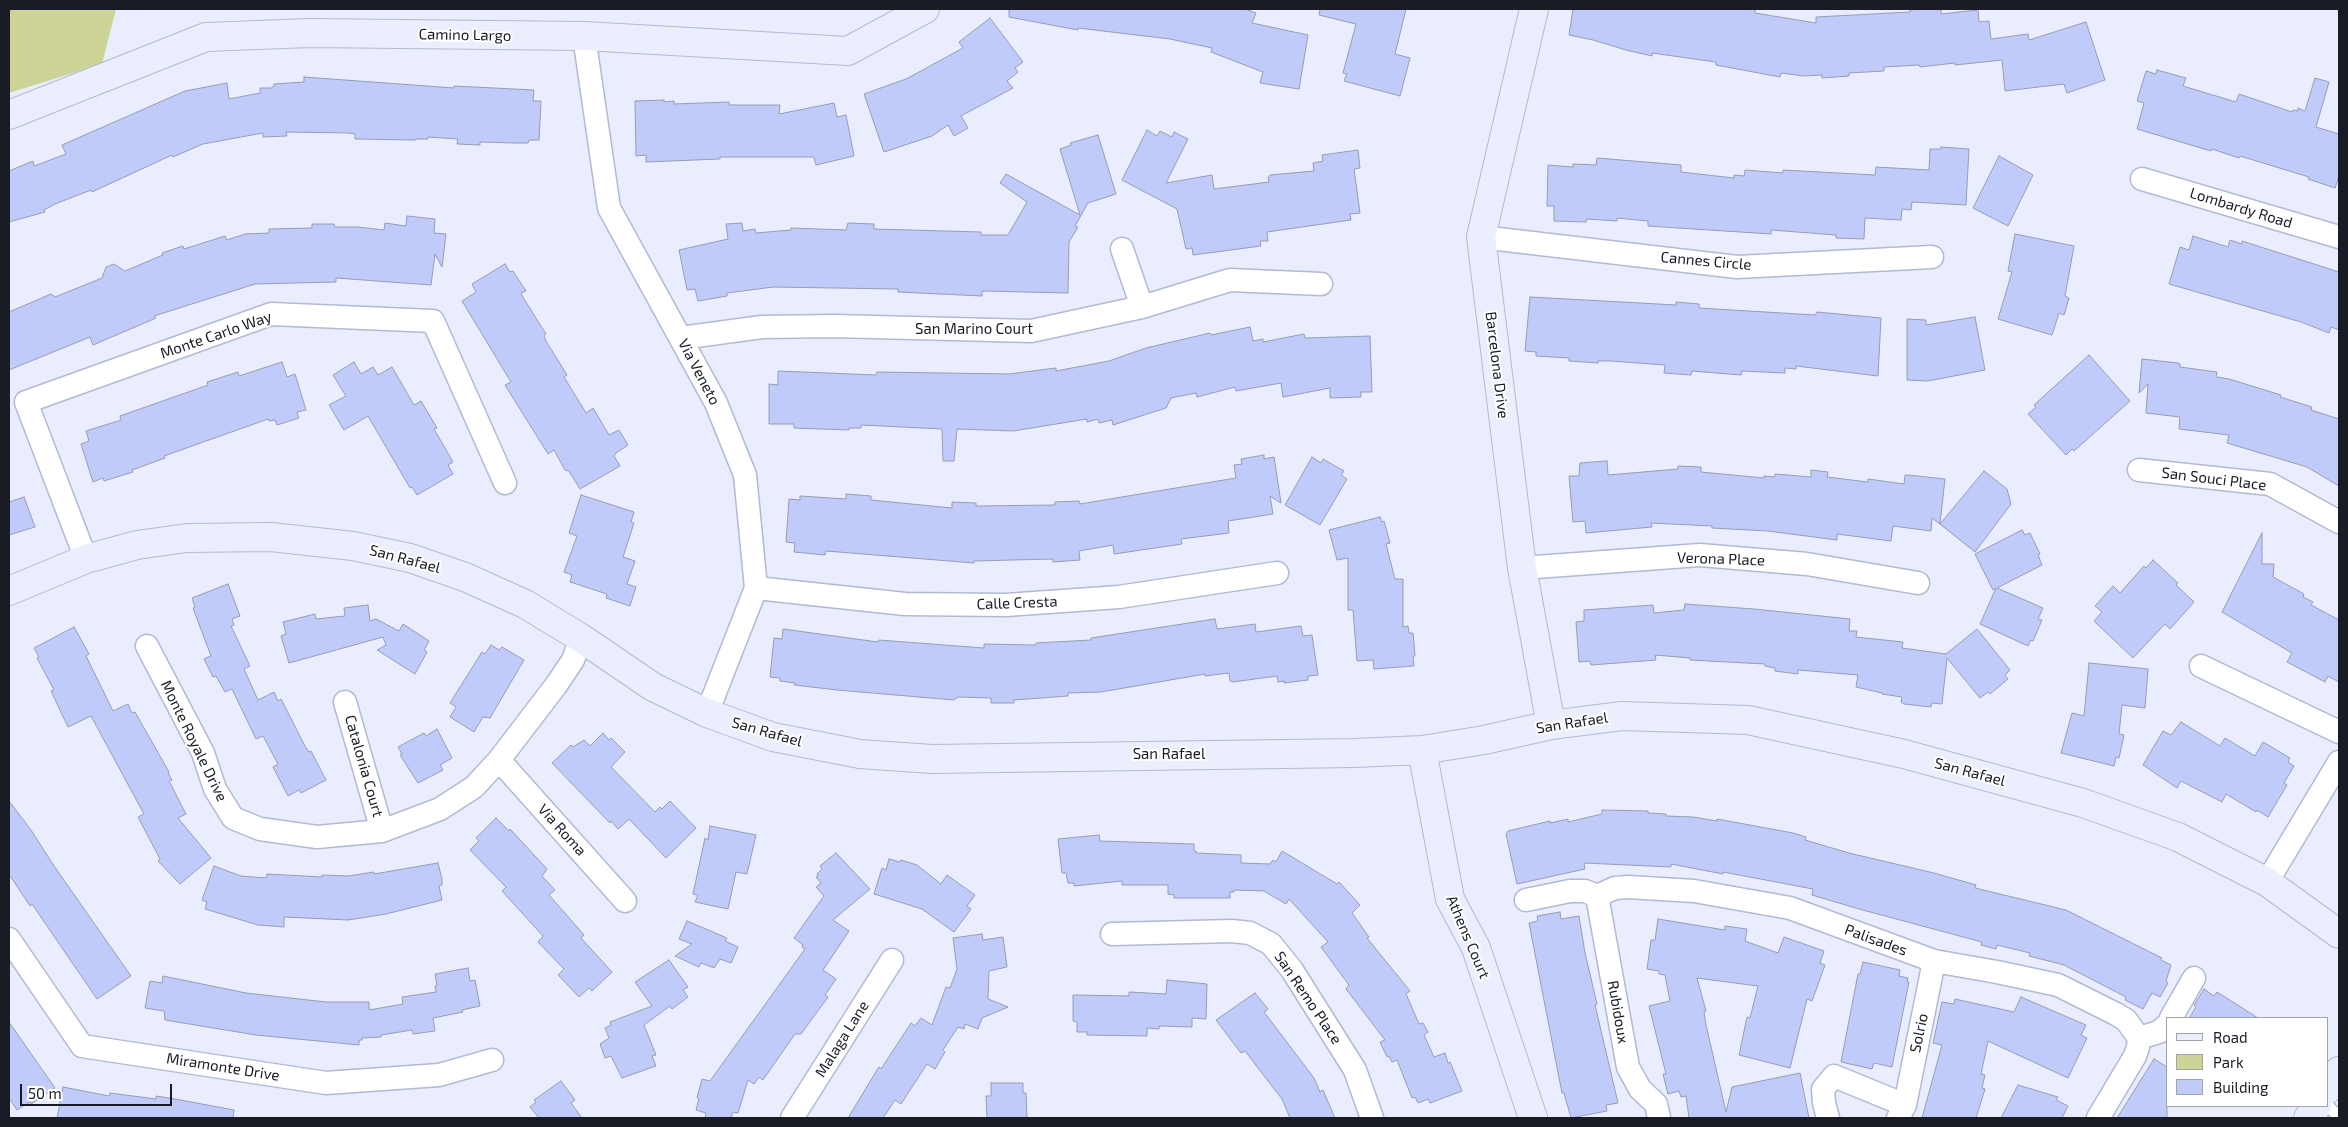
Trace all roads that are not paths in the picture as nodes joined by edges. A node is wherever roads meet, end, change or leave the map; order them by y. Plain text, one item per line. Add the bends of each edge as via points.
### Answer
1 (925, 9) edge
2 (1534, 9) edge
3 (584, 36) junction
4 (9, 114) edge
5 (2142, 179) dead end
6 (1481, 237) junction
7 (2339, 237) edge
8 (1122, 250) dead end
9 (1932, 257) dead end
10 (1321, 284) dead end
11 (1142, 307) junction
12 (681, 338) junction
13 (2139, 470) dead end
14 (505, 483) dead end
15 (2339, 522) edge
16 (86, 559) junction
17 (1522, 568) junction
18 (1277, 573) dead end
19 (1918, 583) dead end
20 (756, 588) junction
21 (9, 591) edge
22 (581, 638) junction
23 (147, 646) dead end
24 (2201, 666) dead end
25 (345, 702) dead end
26 (707, 714) junction
27 (1551, 725) junction
28 (2339, 732) edge
29 (1422, 750) junction
30 (499, 760) junction
31 (2339, 762) edge
32 (382, 831) junction
33 (2267, 882) junction
34 (1598, 896) junction
35 (1526, 900) dead end
36 (625, 901) dead end
37 (1112, 934) dead end
38 (2339, 934) edge
39 (9, 939) edge
40 (892, 960) dead end
41 (1934, 962) junction
42 (2194, 978) dead end
43 (2173, 1017) edge
44 (2166, 1027) edge
45 (2139, 1038) junction
46 (492, 1060) dead end
47 (2339, 1071) edge
48 (2328, 1088) edge
49 (2328, 1106) edge
50 (2316, 1107) edge
51 (1901, 1112) edge
52 (2339, 1117) edge
53 (792, 1118) edge
54 (1372, 1118) edge
55 (1533, 1118) edge
56 (1659, 1118) edge
57 (1828, 1118) edge
58 (2098, 1118) edge
59 (2308, 1118) edge

1 - 3 street, Camino Largo via 848,52
2 - 6 street, Barcelona Drive
3 - 4 street, Camino Largo via 310,33 206,37
3 - 12 street, Via Veneto via 609,208
5 - 7 street, Lombardy Road
6 - 9 street, Cannes Circle via 1737,267
6 - 17 street, Barcelona Drive
8 - 11 street
10 - 11 street, San Marino Court via 1230,280
11 - 12 street, San Marino Court via 1031,331 771,327
12 - 20 street, Via Veneto via 716,403 745,475
13 - 15 street, San Souci Place via 2270,484
14 - 16 street, Monte Carlo Way via 433,321 271,314 26,402
16 - 21 street, San Rafael
16 - 22 street, San Rafael via 137,545 188,538 271,537 353,546 410,558 465,577 525,604
17 - 19 street, Verona Place via 1700,555 1806,564
17 - 27 street, Barcelona Drive
18 - 20 street, Calle Cresta via 1119,597 1006,605 905,604
20 - 26 street, Via Veneto
22 - 26 street, San Rafael via 653,687
22 - 30 street, Monte Royale Drive via 573,660 558,684
23 - 32 street, Monte Royale Drive via 203,753 215,789 233,818 260,829 317,837
24 - 28 street
25 - 32 street, Catalonia Court
26 - 29 street, San Rafael via 773,737 860,754 932,759
27 - 29 street, San Rafael
27 - 33 street, San Rafael via 1622,716 1692,716 1748,720 1807,731 2083,803 2178,837
29 - 55 street, Athens Court via 1450,898 1476,948
30 - 32 street, Monte Royale Drive via 474,787 440,809
30 - 36 street, Via Roma
31 - 33 street
33 - 38 street, San Rafael
34 - 35 street via 1585,891 1570,891
34 - 41 street, Palisades via 1615,888 1694,892 1790,908
34 - 56 street, Rubidoux via 1628,1067 1640,1088 1656,1104
37 - 54 street, San Remo Place via 1232,931 1250,933 1271,944 1292,970 1355,1070
39 - 46 street, Miramonte Drive via 82,1046 326,1083 439,1075
40 - 53 street, Malaga Lane
41 - 45 street, Palisades via 2058,985 2126,1020
41 - 51 street, Solrio
42 - 43 street
44 - 45 street
45 - 58 street via 2134,1056
47 - 48 street
49 - 52 lane
50 - 59 street
51 - 57 street, Solrio via 1834,1076 1823,1088

